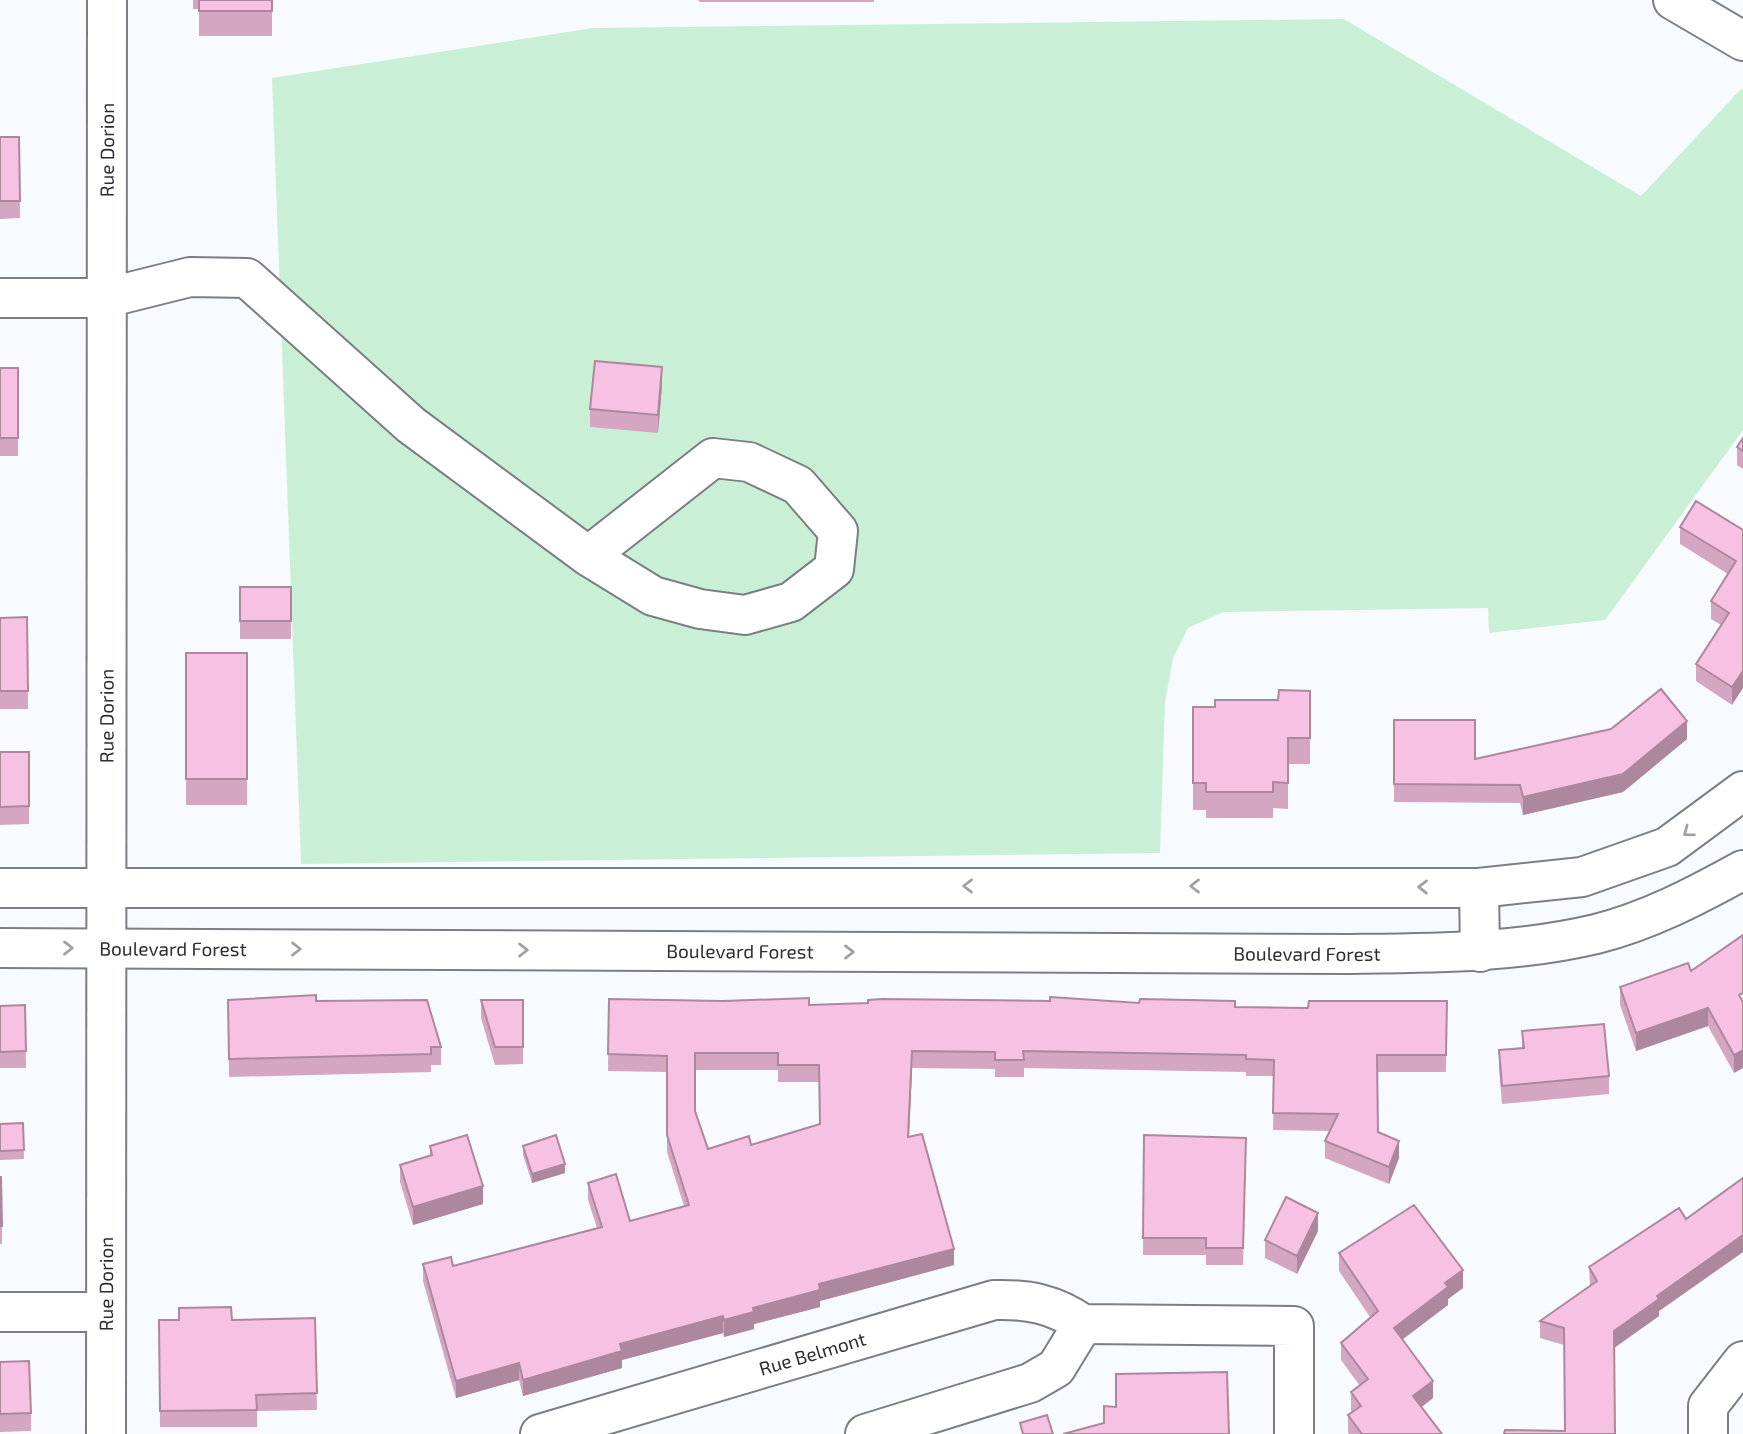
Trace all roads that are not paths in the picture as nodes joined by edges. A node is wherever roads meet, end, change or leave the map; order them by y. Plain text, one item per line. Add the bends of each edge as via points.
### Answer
1 (107, 0) edge
2 (1674, 0) edge
3 (1740, 33) edge
4 (0, 298) edge
5 (106, 298) junction
6 (588, 556) junction
7 (1743, 791) edge
8 (1743, 870) edge
9 (0, 888) edge
10 (106, 888) junction
11 (1479, 888) junction
12 (0, 948) edge
13 (106, 948) junction
14 (1479, 952) junction
15 (0, 1312) edge
16 (106, 1312) junction
17 (1083, 1324) junction
18 (1743, 1361) edge
19 (106, 1434) edge
20 (540, 1434) edge
21 (865, 1434) edge
22 (1294, 1434) edge
23 (1708, 1434) edge

1 - 5 street, Rue Dorion
2 - 3 street
4 - 5 street
5 - 6 street via 190,276 247,278 411,425
5 - 10 street, Rue Dorion
6 - 6 street via 713,458 750,462 797,485 838,531 834,569 791,602 745,615 653,596
7 -> 11 street via 1667,848 1582,877
8 - 14 street, Boulevard Forest via 1679,905 1596,933
9 - 10 street
11 -> 10 street
10 - 13 street, Rue Dorion
11 - 14 street
12 -> 13 street, Boulevard Forest
13 -> 14 street, Boulevard Forest
13 - 16 street, Rue Dorion
15 - 16 street
16 - 19 street, Rue Dorion
17 - 20 street, Rue Belmont via 1062,1310 1037,1302 994,1300
17 - 21 street via 1056,1368 1030,1383
17 - 22 street, Rue Belmont via 1294,1326
18 - 23 street via 1708,1406

